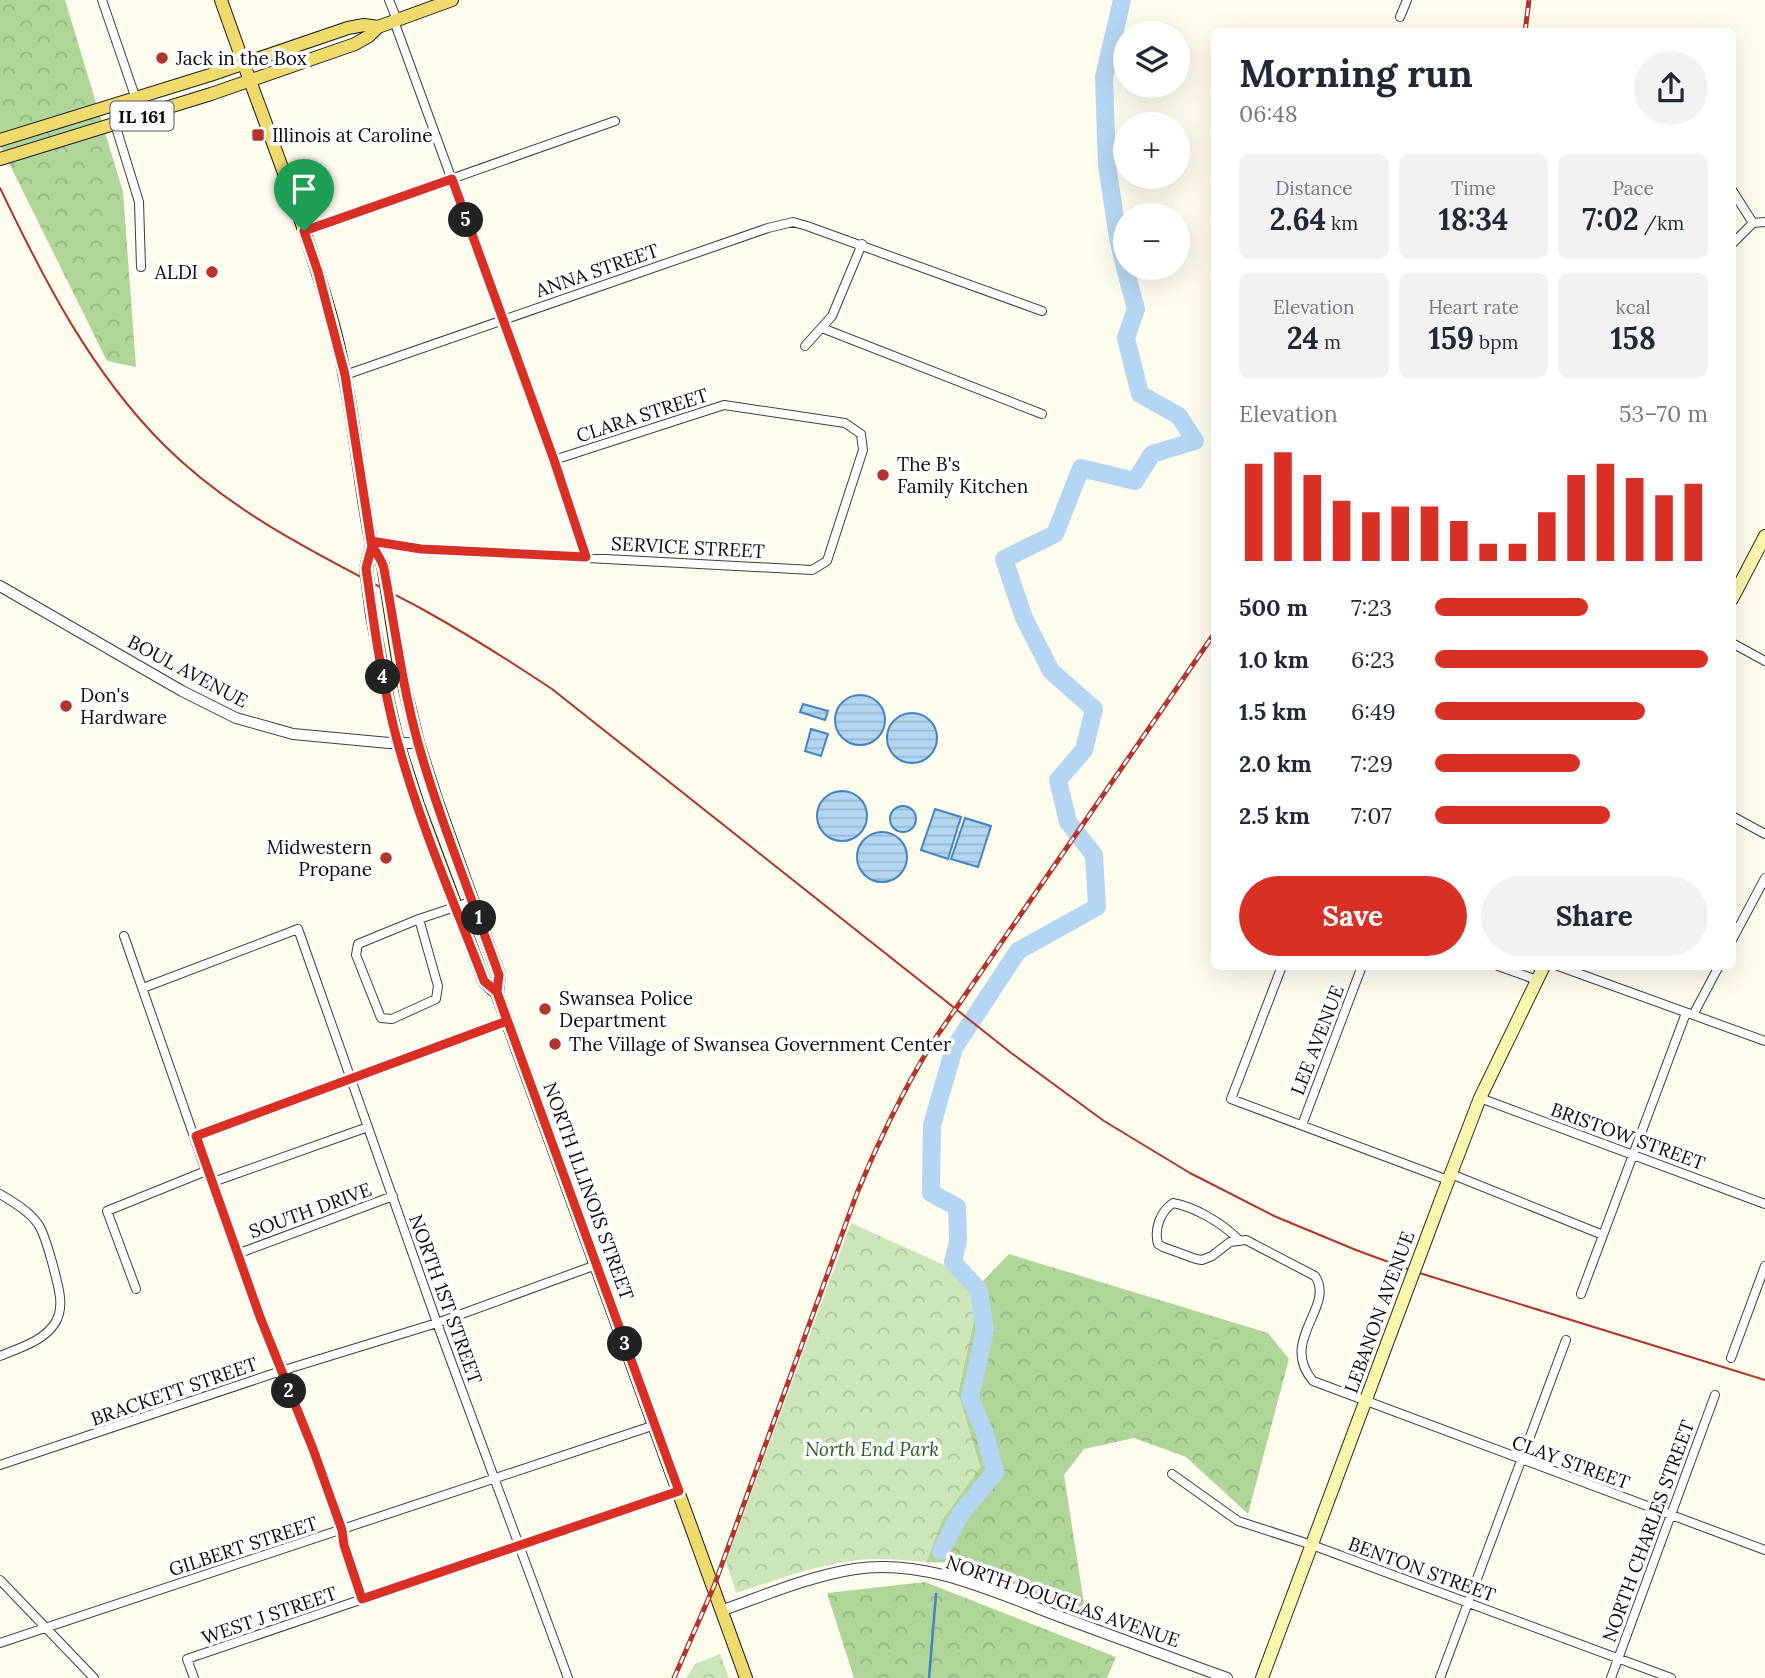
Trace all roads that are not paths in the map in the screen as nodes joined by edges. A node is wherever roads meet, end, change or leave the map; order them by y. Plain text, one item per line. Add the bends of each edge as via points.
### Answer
1 (102, 0) edge
2 (221, 0) edge
3 (389, 0) edge
4 (452, 0) edge
5 (1407, 0) edge
6 (1400, 17) dead end
7 (396, 20) junction
8 (377, 27) junction
9 (243, 64) junction
10 (249, 81) junction
11 (136, 99) junction
12 (615, 121) dead end
13 (115, 124) junction
14 (0, 140) edge
15 (0, 159) edge
16 (452, 179) junction
17 (1736, 196) edge
18 (1765, 222) edge
19 (1753, 223) junction
20 (304, 231) junction
21 (1736, 240) edge
22 (862, 244) junction
23 (141, 267) dead end
24 (1042, 311) dead end
25 (503, 320) junction
26 (822, 328) junction
27 (805, 346) dead end
28 (345, 375) junction
29 (1042, 414) dead end
30 (861, 434) joint
31 (554, 460) junction
32 (1765, 536) edge
33 (371, 544) junction
34 (586, 557) junction
35 (0, 586) edge
36 (1736, 590) edge
37 (1736, 645) edge
38 (1765, 661) edge
39 (398, 743) junction
40 (418, 743) junction
41 (1736, 818) edge
42 (1765, 834) edge
43 (1765, 878) edge
44 (473, 901) junction
45 (456, 907) junction
46 (419, 919) junction
47 (1736, 932) edge
48 (124, 936) dead end
49 (1280, 970) edge
50 (1360, 970) edge
51 (1510, 970) edge
52 (1542, 970) edge
53 (1569, 970) edge
54 (1716, 970) edge
55 (1537, 980) junction
56 (143, 988) junction
57 (497, 992) junction
58 (1689, 1014) junction
59 (507, 1021) junction
60 (1765, 1041) edge
61 (351, 1079) junction
62 (1480, 1098) junction
63 (1302, 1125) junction
64 (368, 1127) junction
65 (196, 1136) junction
66 (1633, 1154) junction
67 (206, 1171) junction
68 (1450, 1177) junction
69 (213, 1182) junction
70 (0, 1194) edge
71 (393, 1196) junction
72 (1765, 1203) edge
73 (1603, 1235) junction
74 (1238, 1240) junction
75 (237, 1254) junction
76 (596, 1265) junction
77 (1765, 1266) edge
78 (1762, 1284) edge
79 (136, 1289) dead end
80 (1581, 1294) dead end
81 (437, 1323) junction
82 (1566, 1339) dead end
83 (0, 1356) edge
84 (1731, 1359) dead end
85 (281, 1371) junction
86 (1714, 1395) dead end
87 (1366, 1402) junction
88 (655, 1425) junction
89 (1520, 1460) junction
90 (0, 1465) edge
91 (1172, 1474) dead end
92 (494, 1479) junction
93 (679, 1491) junction
94 (1671, 1514) junction
95 (342, 1530) junction
96 (1312, 1545) junction
97 (518, 1546) junction
98 (1765, 1550) edge
99 (0, 1580) edge
100 (362, 1599) junction
101 (1468, 1603) junction
102 (723, 1610) junction
103 (47, 1628) junction
104 (0, 1643) edge
105 (1618, 1657) junction
106 (94, 1678) edge
107 (194, 1678) edge
108 (568, 1678) edge
109 (746, 1678) edge
110 (1227, 1678) edge
111 (1262, 1678) edge
112 (1440, 1678) edge
113 (1611, 1678) edge
114 (1671, 1678) edge

1 - 11 street
2 - 9 main road, NORTH ILLINOIS STREET
3 - 7 street
4 - 7 main road, IL 161
5 - 6 street
7 - 8 main road, IL 161
7 - 16 street
8 - 9 main road, IL 161 via 348,28
8 - 10 main road, IL 161 via 355,44
9 - 10 main road, NORTH ILLINOIS STREET
9 - 11 main road, IL 161
10 - 13 main road, IL 161
10 - 20 main road, NORTH ILLINOIS STREET
11 - 14 main road, IL 161
12 - 16 street
13 - 15 main road, IL 161
13 - 23 street via 139,202
16 - 20 street
16 - 25 street
17 - 19 street
18 - 19 street
19 - 21 street
20 - 28 main road, NORTH ILLINOIS STREET
22 - 24 street, ANNA STREET
22 - 25 street, ANNA STREET via 793,222
22 - 26 street via 832,316
25 - 28 street, ANNA STREET
25 - 31 street
26 - 27 street
26 - 29 street
28 - 33 main road, NORTH ILLINOIS STREET
30 - 31 street, CLARA STREET via 845,423 724,404
30 - 34 street, SERVICE STREET via 863,450 827,561 812,570
31 - 34 street
32 - 36 main road
33 - 34 street, SERVICE STREET
33 - 39 main road, NORTH ILLINOIS STREET via 366,568 372,615
33 - 40 main road, NORTH ILLINOIS STREET via 383,565 398,660
35 - 39 street, BOUL AVENUE via 236,718 293,734
37 - 38 street
39 - 40 street, BOUL AVENUE
39 - 45 main road, NORTH ILLINOIS STREET
40 - 44 main road, NORTH ILLINOIS STREET
41 - 42 street
43 - 47 street
44 - 45 street
44 - 57 main road, NORTH ILLINOIS STREET via 499,975
45 - 46 street
45 - 57 main road, NORTH ILLINOIS STREET via 484,981
46 - 46 street via 358,944 356,955 381,1017 392,1019 436,999 438,986
48 - 56 street
49 - 63 street via 1231,1099
50 - 63 street, LEE AVENUE
51 - 55 street
52 - 55 main road, LEBANON AVENUE
53 - 58 street
54 - 58 street
55 - 62 main road, LEBANON AVENUE
56 - 61 street, NORTH 1ST STREET via 298,929
56 - 65 street
57 - 59 main road, NORTH ILLINOIS STREET
58 - 60 street
58 - 66 street
59 - 61 street
59 - 76 main road, NORTH ILLINOIS STREET
61 - 64 street, NORTH 1ST STREET
61 - 65 street
62 - 66 street, BRISTOW STREET
62 - 68 main road, LEBANON AVENUE
63 - 68 street
64 - 69 street
64 - 71 street, NORTH 1ST STREET
65 - 67 street
66 - 72 street, BRISTOW STREET
66 - 73 street
67 - 69 street
67 - 79 street via 107,1211
68 - 73 street
68 - 87 main road, LEBANON AVENUE, bridge
69 - 75 street
70 - 83 street via 38,1223 60,1296 59,1314 49,1330
71 - 75 street, SOUTH DRIVE
71 - 81 street, NORTH 1ST STREET
73 - 80 street
74 - 74 street via 1226,1227 1177,1204 1169,1205 1156,1228 1158,1244 1202,1260
74 - 87 street, CLAY STREET via 1246,1240 1320,1282 1320,1295 1300,1349 1301,1360 1313,1381
75 - 85 street
76 - 81 street, BRACKETT STREET
76 - 88 main road, NORTH ILLINOIS STREET
77 - 78 street
78 - 84 street
81 - 85 street, BRACKETT STREET
81 - 92 street, NORTH 1ST STREET
82 - 89 street
85 - 90 street, BRACKETT STREET
85 - 95 street
86 - 94 street, NORTH CHARLES STREET
87 - 89 street, CLAY STREET
87 - 96 main road, LEBANON AVENUE
88 - 92 street, GILBERT STREET
88 - 93 main road, NORTH ILLINOIS STREET
89 - 94 street, CLAY STREET
89 - 101 street
91 - 96 street, BENTON STREET via 1238,1521
92 - 95 street, GILBERT STREET
92 - 97 street, NORTH 1ST STREET
93 - 97 street, WEST J STREET
93 - 102 main road, NORTH ILLINOIS STREET
94 - 98 street, CLAY STREET
94 - 105 street, NORTH CHARLES STREET
95 - 100 street
95 - 103 street, GILBERT STREET
96 - 101 street, BENTON STREET
96 - 111 main road, LEBANON AVENUE
97 - 100 street, WEST J STREET
97 - 108 street, NORTH 1ST STREET
99 - 103 street
100 - 107 street, WEST J STREET via 187,1659
101 - 105 street, BENTON STREET
101 - 112 street
102 - 109 main road, NORTH ILLINOIS STREET
102 - 110 street, NORTH DOUGLAS AVENUE via 846,1571 905,1569 963,1580
103 - 104 street, GILBERT STREET
103 - 106 street
105 - 113 street, NORTH CHARLES STREET
105 - 114 street, BENTON STREET

